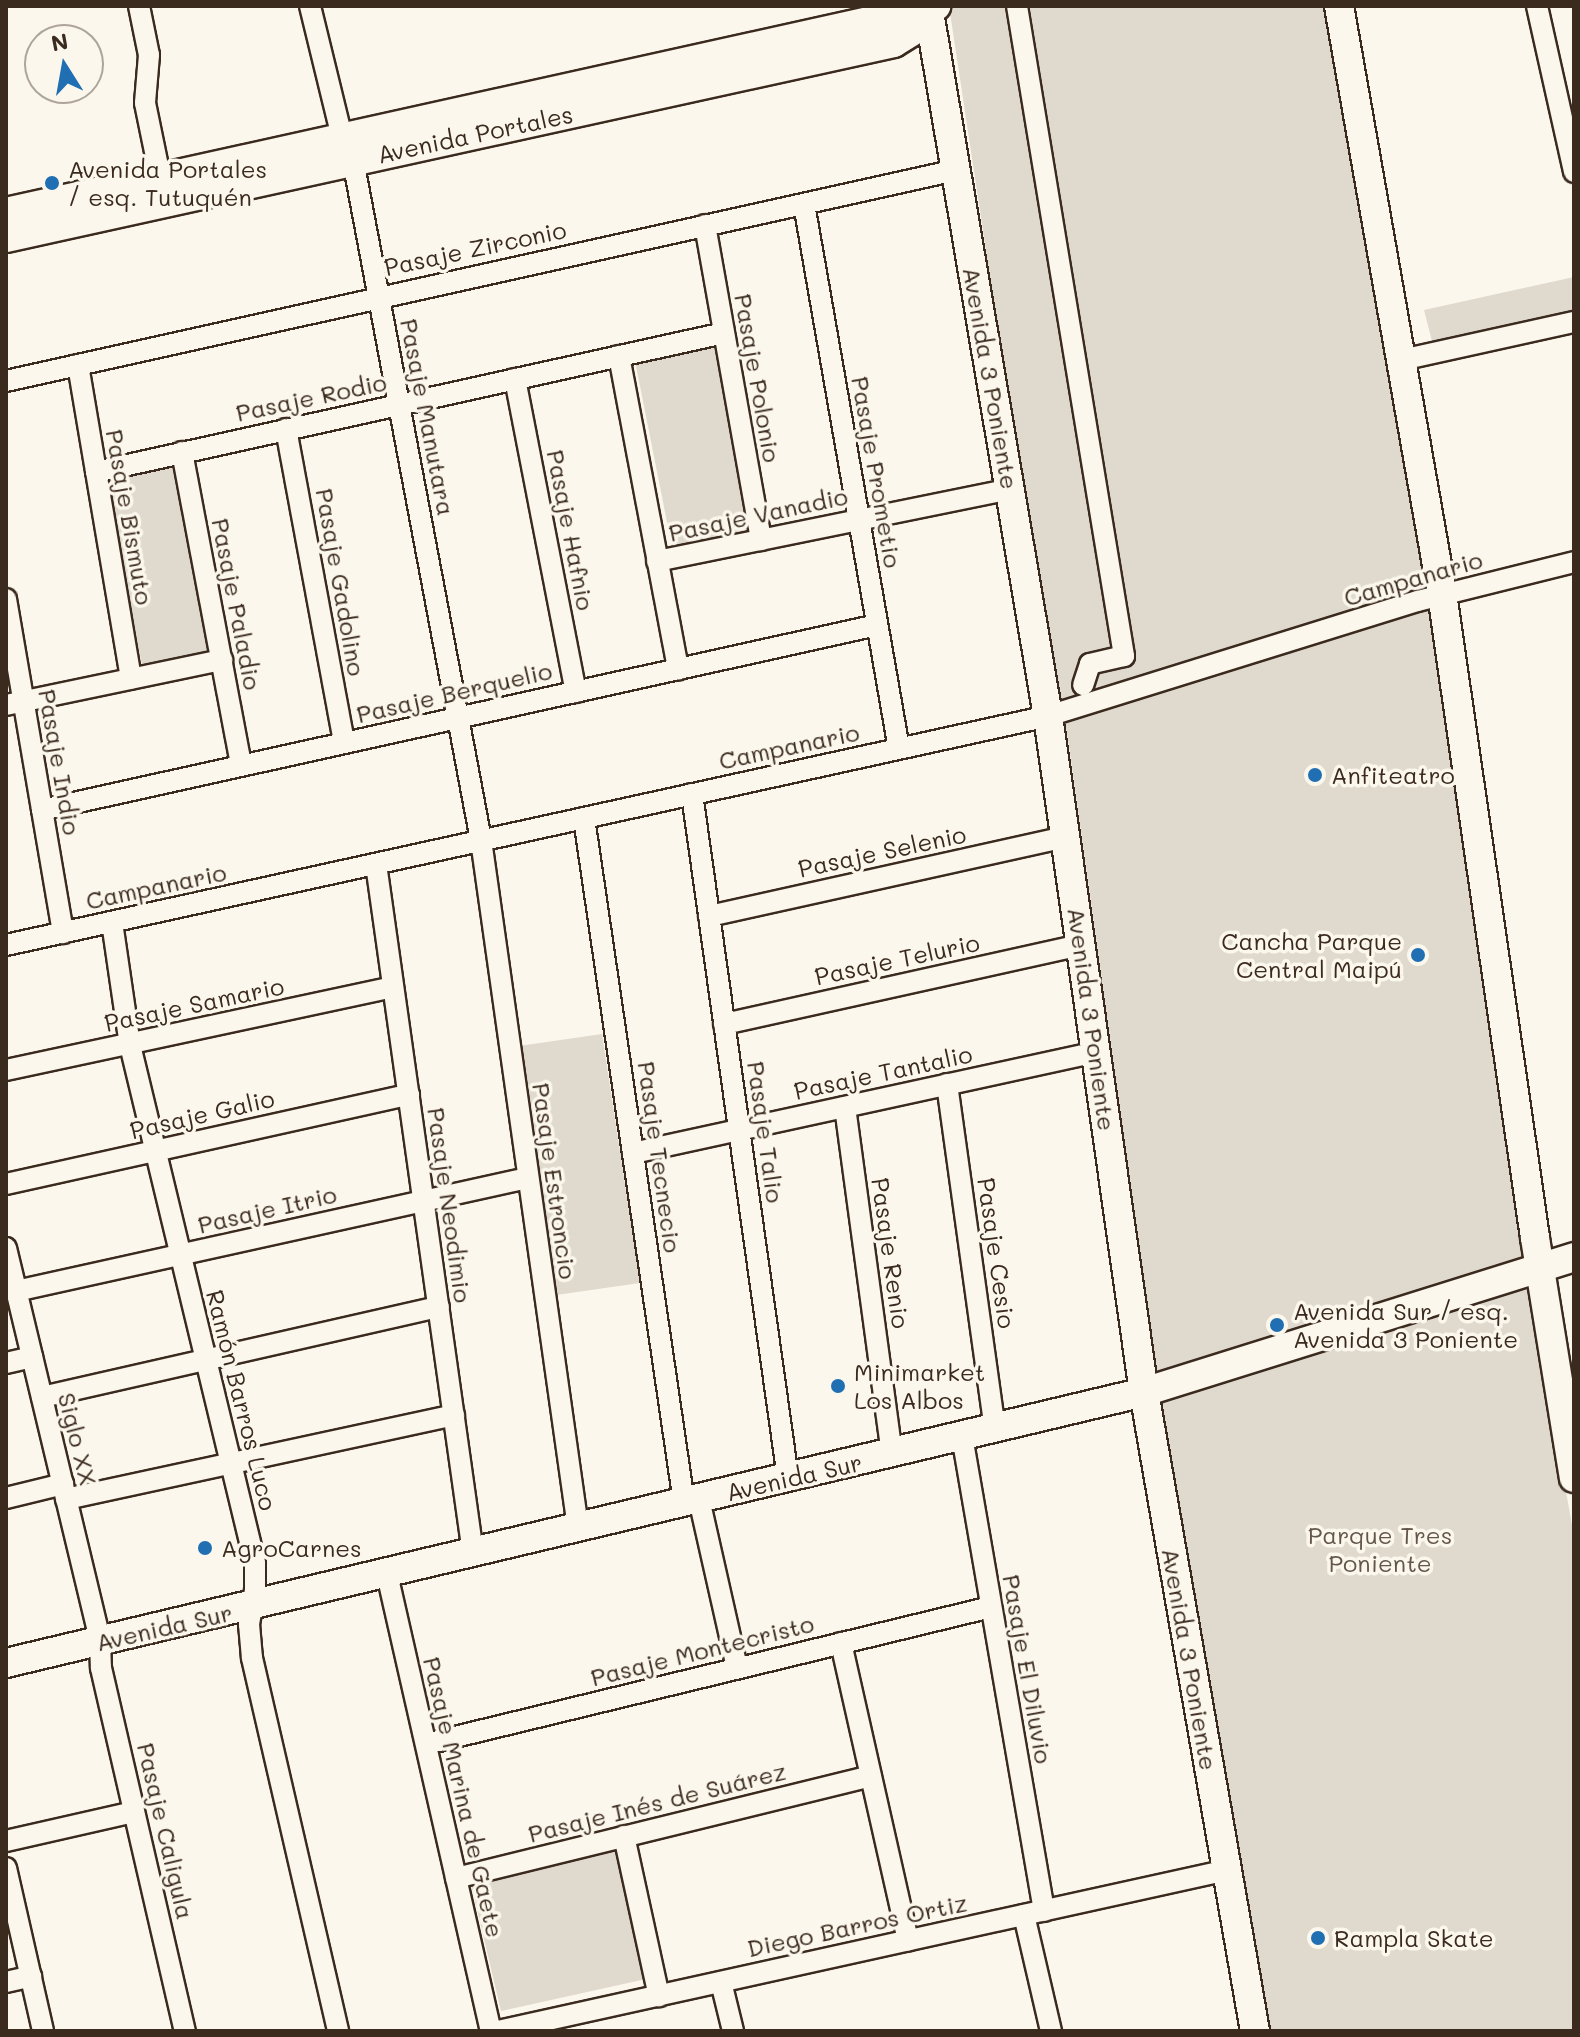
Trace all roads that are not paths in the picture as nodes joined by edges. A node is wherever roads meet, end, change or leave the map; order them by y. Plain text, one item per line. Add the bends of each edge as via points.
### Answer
1 (139, 6) edge
2 (310, 6) edge
3 (931, 6) edge
4 (1017, 6) edge
5 (1339, 6) edge
6 (1537, 6) edge
7 (348, 148) junction
8 (956, 170) junction
9 (1574, 172) edge
10 (163, 190) junction
11 (804, 204) junction
12 (6, 212) edge
13 (705, 225) junction
14 (6, 238) edge
15 (379, 296) junction
16 (1574, 322) edge
17 (724, 333) junction
18 (619, 356) junction
19 (1401, 360) junction
20 (78, 365) junction
21 (515, 379) junction
22 (6, 381) edge
23 (399, 405) junction
24 (286, 429) junction
25 (182, 452) junction
26 (96, 472) junction
27 (1010, 489) junction
28 (859, 520) junction
29 (761, 540) junction
30 (657, 561) junction
31 (1574, 562) edge
32 (1442, 594) junction
33 (6, 599) edge
34 (877, 625) junction
35 (222, 660) junction
36 (678, 669) junction
37 (131, 679) junction
38 (1083, 685) dead end
39 (576, 692) junction
40 (15, 703) edge
41 (1048, 716) junction
42 (458, 718) junction
43 (344, 743) junction
44 (899, 749) junction
45 (241, 765) junction
46 (692, 794) junction
47 (42, 810) junction
48 (584, 818) junction
49 (1066, 837) junction
50 (481, 840) junction
51 (376, 864) junction
52 (709, 916) junction
53 (112, 922) junction
54 (63, 933) junction
55 (6, 945) edge
56 (1081, 945) junction
57 (393, 987) junction
58 (724, 1024) junction
59 (130, 1045) junction
60 (1097, 1052) junction
61 (6, 1070) edge
62 (947, 1084) junction
63 (409, 1095) junction
64 (845, 1107) junction
65 (739, 1130) junction
66 (156, 1151) junction
67 (633, 1153) junction
68 (528, 1178) junction
69 (6, 1184) edge
70 (423, 1201) junction
71 (6, 1248) edge
72 (181, 1255) junction
73 (1574, 1257) edge
74 (1539, 1266) junction
75 (16, 1291) junction
76 (439, 1307) junction
77 (32, 1357) junction
78 (206, 1360) junction
79 (6, 1363) edge
80 (1144, 1392) junction
81 (42, 1397) junction
82 (454, 1415) junction
83 (995, 1428) junction
84 (962, 1436) junction
85 (1571, 1438) edge
86 (892, 1453) junction
87 (231, 1463) junction
88 (788, 1478) junction
89 (1574, 1478) edge
90 (64, 1491) junction
91 (6, 1498) edge
92 (691, 1501) junction
93 (578, 1528) junction
94 (473, 1553) junction
95 (387, 1574) junction
96 (252, 1606) junction
97 (991, 1607) junction
98 (100, 1641) junction
99 (841, 1643) junction
100 (6, 1663) edge
101 (737, 1668) junction
102 (426, 1744) junction
103 (871, 1776) junction
104 (134, 1812) junction
105 (624, 1836) junction
106 (6, 1841) edge
107 (6, 1868) edge
108 (1227, 1870) junction
109 (456, 1878) junction
110 (1034, 1913) junction
111 (908, 1941) junction
112 (31, 1976) junction
113 (6, 1982) edge
114 (721, 1982) junction
115 (659, 1996) junction
116 (43, 2031) edge
117 (185, 2031) edge
118 (338, 2031) edge
119 (491, 2031) edge
120 (498, 2031) edge
121 (733, 2031) edge
122 (1051, 2031) edge
123 (1255, 2031) edge

1 - 10 street via 149,55 145,103
2 - 7 street, Pasaje Manutara
3 - 7 main road, Avenida Portales via 918,28 894,43
3 - 8 main road, Avenida 3 Poniente
4 - 38 street via 1124,656 1090,664
5 - 19 main road
6 - 9 street
7 - 10 main road, Avenida Portales
7 - 15 street, Pasaje Manutara
8 - 11 street, Pasaje Zirconio
8 - 27 main road, Avenida 3 Poniente
10 - 12 main road, Avenida Portales
10 - 14 main road, Avenida Portales
11 - 13 street, Pasaje Zirconio
11 - 28 street, Pasaje Prometio
13 - 15 street, Pasaje Zirconio
13 - 17 street, Pasaje Polonio
15 - 20 street, Pasaje Zirconio
15 - 23 street, Pasaje Manutara
16 - 19 street
17 - 18 street, Pasaje Rodio
17 - 29 street, Pasaje Polonio
18 - 21 street, Pasaje Rodio
18 - 30 street
19 - 32 main road
20 - 22 street, Pasaje Zirconio
20 - 26 street, Pasaje Bismuto
21 - 23 street, Pasaje Rodio
21 - 39 street, Pasaje Hafnio
23 - 24 street, Pasaje Rodio
23 - 42 street, Pasaje Manutara
24 - 25 street, Pasaje Rodio
24 - 43 street, Pasaje Gadolino
25 - 26 street, Pasaje Rodio
25 - 35 street, Pasaje Paladio
26 - 37 street, Pasaje Bismuto
27 - 28 street, Pasaje Vanadio
27 - 41 main road, Avenida 3 Poniente
28 - 29 street, Pasaje Vanadio
28 - 34 street, Pasaje Prometio
29 - 30 street, Pasaje Vanadio
30 - 36 street
31 - 32 street, Campanario
32 - 41 street, Campanario
32 - 74 main road
33 - 40 street, Pasaje Indio
34 - 36 street, Pasaje Berquelio
34 - 44 street, Pasaje Prometio
35 - 37 street
35 - 45 street, Pasaje Paladio
36 - 39 street, Pasaje Berquelio
37 - 40 street
39 - 42 street, Pasaje Berquelio
40 - 47 street, Pasaje Indio
41 - 44 street, Campanario
41 - 49 main road, Avenida 3 Poniente
42 - 43 street, Pasaje Berquelio
42 - 50 street, Pasaje Manutara
43 - 45 street, Pasaje Berquelio
44 - 46 street, Campanario
45 - 47 street, Pasaje Berquelio
46 - 48 street, Campanario
46 - 52 street, Pasaje Talio
47 - 54 street, Pasaje Indio
48 - 50 street, Campanario
48 - 67 street, Pasaje Tecnecio
49 - 52 street, Pasaje Selenio
49 - 56 main road, Avenida 3 Poniente
50 - 51 street, Campanario
50 - 68 street, Pasaje Estroncio
51 - 53 street, Campanario
51 - 57 street, Pasaje Neodimio
52 - 58 street, Pasaje Talio
53 - 54 street, Campanario
53 - 59 street, Ramón Barros Luco
54 - 55 street, Campanario
56 - 58 street, Pasaje Telurio
56 - 60 main road, Avenida 3 Poniente
57 - 59 street, Pasaje Samario
57 - 63 street, Pasaje Neodimio
58 - 65 street, Pasaje Talio
59 - 61 street, Pasaje Samario
59 - 66 street, Ramón Barros Luco
60 - 62 street, Pasaje Tantalio
60 - 80 main road, Avenida 3 Poniente
62 - 64 street, Pasaje Tantalio
62 - 83 street, Pasaje Cesio
63 - 66 street, Pasaje Galio
63 - 70 street, Pasaje Neodimio
64 - 65 street, Pasaje Tantalio
64 - 86 street, Pasaje Renio
65 - 67 street, Pasaje Tantalio
65 - 88 street, Pasaje Talio
66 - 69 street, Pasaje Galio
66 - 72 street, Ramón Barros Luco
67 - 92 street, Pasaje Tecnecio
68 - 70 street, Pasaje Itrio
68 - 93 street, Pasaje Estroncio
70 - 72 street, Pasaje Itrio
70 - 76 street, Pasaje Neodimio
71 - 75 street, Siglo XX
72 - 75 street, Pasaje Itrio
72 - 78 street, Ramón Barros Luco
73 - 74 main road, Avenida Sur
74 - 80 main road, Avenida Sur
74 - 85 main road
75 - 77 street, Siglo XX
76 - 78 street
76 - 82 street, Pasaje Neodimio
77 - 79 street
77 - 81 street, Siglo XX
78 - 81 street
78 - 87 street, Ramón Barros Luco
80 - 83 main road, Avenida Sur
80 - 108 main road, Avenida 3 Poniente
81 - 90 street, Siglo XX
82 - 87 street
82 - 94 street, Pasaje Neodimio
83 - 84 main road, Avenida Sur
84 - 86 main road, Avenida Sur
84 - 97 street, Pasaje El Diluvio
85 - 89 main road
86 - 88 main road, Avenida Sur
87 - 90 street
87 - 96 street, Ramón Barros Luco via 255,1563
88 - 92 main road, Avenida Sur
90 - 91 street
90 - 98 street, Siglo XX
92 - 93 main road, Avenida Sur
92 - 101 street, Pasaje Tecnecio
93 - 94 main road, Avenida Sur
94 - 95 main road, Avenida Sur
95 - 96 main road, Avenida Sur
95 - 102 street, Pasaje Marina de Gaete
96 - 98 main road, Avenida Sur
96 - 118 street, Ramón Barros Luco via 252,1658
97 - 99 street, Pasaje Montecristo
97 - 110 street, Pasaje El Diluvio
98 - 100 main road, Avenida Sur
98 - 104 street, Pasaje Caligula via 101,1668
99 - 101 street, Pasaje Montecristo
99 - 103 street
101 - 102 street, Pasaje Montecristo
102 - 109 street, Pasaje Marina de Gaete
103 - 105 street, Pasaje Inés de Suárez
103 - 111 street
104 - 106 street
104 - 117 street, Pasaje Caligula
105 - 109 street, Pasaje Inés de Suárez
105 - 115 street
107 - 112 street
108 - 110 street, Diego Barros Ortiz
108 - 123 main road, Avenida 3 Poniente
109 - 119 street, Pasaje Marina de Gaete
110 - 111 street, Diego Barros Ortiz
110 - 122 street, Pasaje El Diluvio
111 - 114 street, Diego Barros Ortiz
112 - 113 street
112 - 116 street
114 - 115 street, Diego Barros Ortiz
114 - 121 street
115 - 120 street, Diego Barros Ortiz

